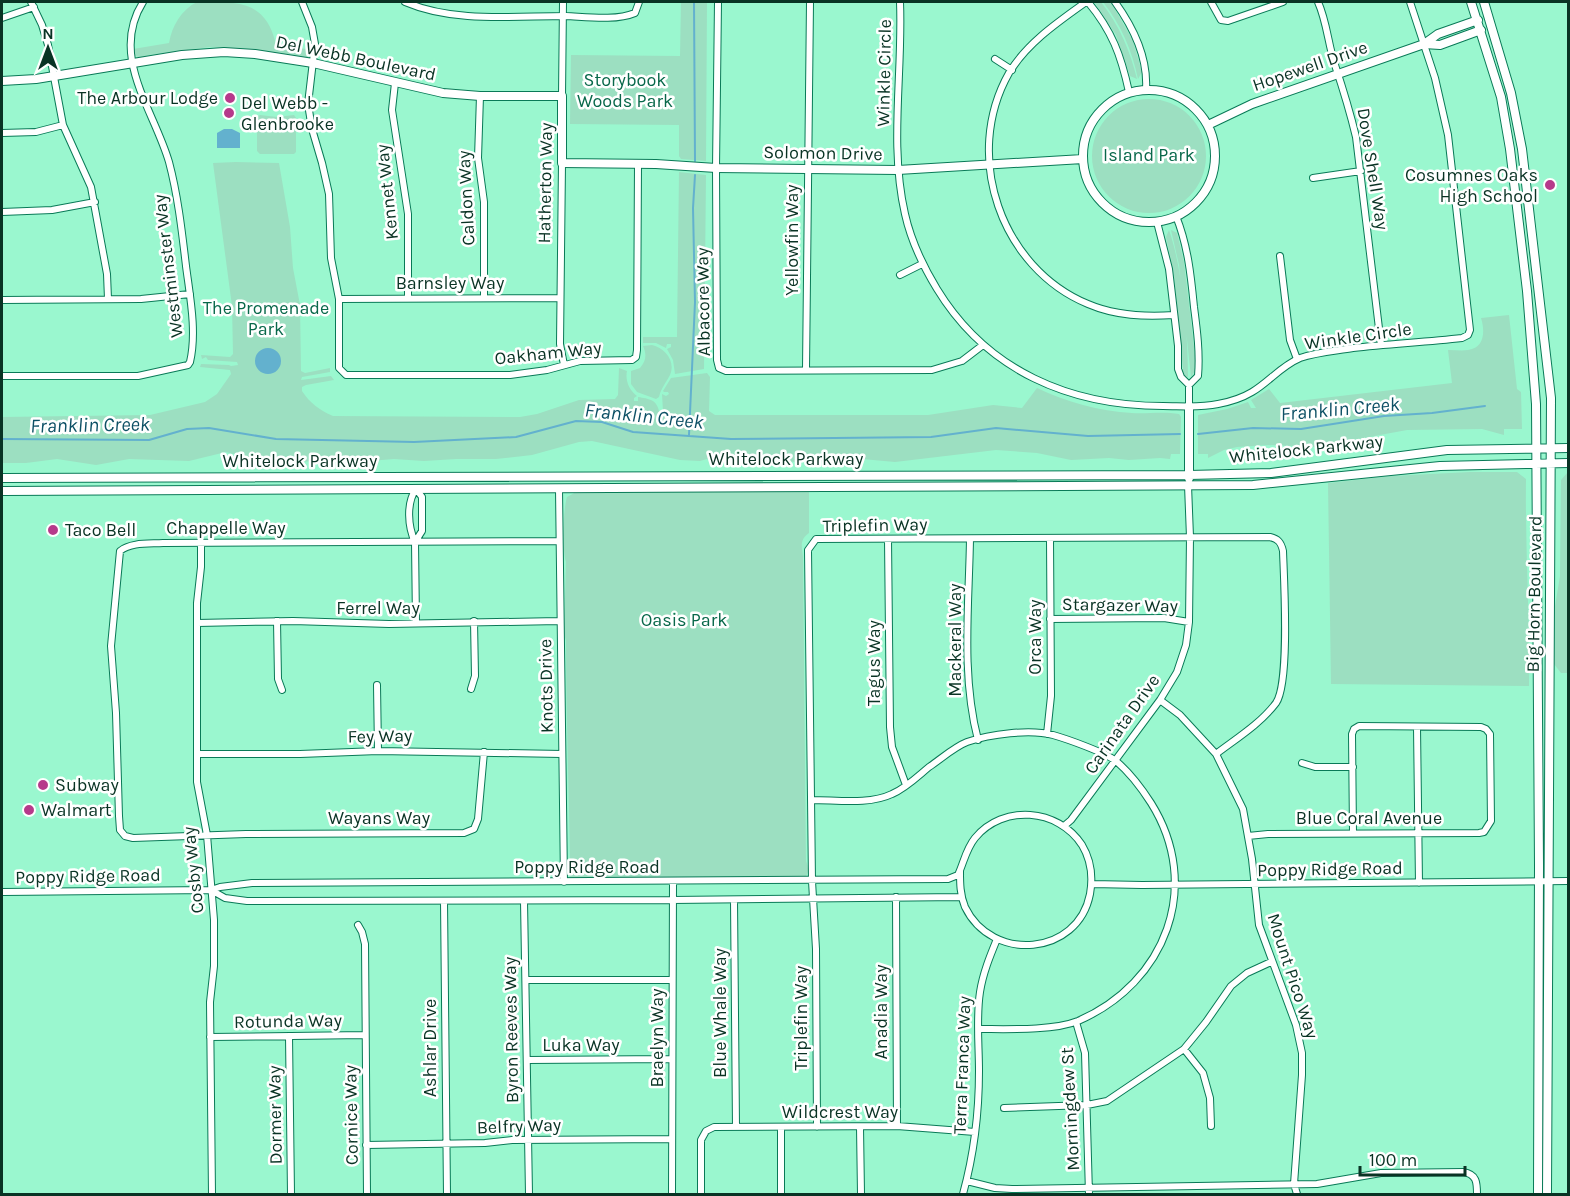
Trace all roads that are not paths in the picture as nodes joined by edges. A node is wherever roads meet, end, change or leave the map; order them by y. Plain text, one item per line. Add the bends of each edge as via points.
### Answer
1 (302, 2) edge
2 (405, 2) edge
3 (563, 2) edge
4 (639, 2) edge
5 (718, 2) edge
6 (810, 2) edge
7 (900, 2) edge
8 (1087, 2) edge
9 (1115, 2) edge
10 (1211, 2) edge
11 (1283, 2) edge
12 (1318, 2) edge
13 (1410, 2) edge
14 (1472, 2) edge
15 (1484, 2) edge
16 (140, 3) edge
17 (32, 4) edge
18 (563, 16) junction
19 (2, 18) edge
20 (1478, 20) junction
21 (1481, 30) junction
22 (1424, 44) junction
23 (995, 59) dead end
24 (131, 63) junction
25 (313, 63) junction
26 (1012, 70) junction
27 (1338, 74) junction
28 (52, 76) junction
29 (2, 81) edge
30 (395, 83) junction
31 (1146, 89) junction
32 (1129, 92) junction
33 (480, 96) junction
34 (562, 96) junction
35 (63, 125) junction
36 (1208, 125) junction
37 (2, 133) edge
38 (1083, 159) junction
39 (562, 164) junction
40 (638, 164) junction
41 (989, 165) junction
42 (716, 168) junction
43 (807, 169) junction
44 (898, 170) junction
45 (1361, 171) junction
46 (1313, 178) dead end
47 (95, 202) junction
48 (2, 212) edge
49 (1176, 216) junction
50 (1158, 222) junction
51 (1280, 256) dead end
52 (922, 264) junction
53 (900, 275) dead end
54 (190, 294) junction
55 (408, 298) junction
56 (484, 298) junction
57 (560, 298) junction
58 (108, 299) junction
59 (339, 299) junction
60 (2, 300) edge
61 (1174, 315) junction
62 (983, 345) junction
63 (1381, 345) junction
64 (1297, 359) junction
65 (564, 364) junction
66 (806, 370) junction
67 (2, 376) edge
68 (1189, 386) junction
69 (1189, 406) junction
70 (1552, 448) junction
71 (1569, 448) edge
72 (1538, 449) junction
73 (1538, 463) junction
74 (1552, 463) junction
75 (1569, 463) edge
76 (1189, 475) junction
77 (416, 477) junction
78 (2, 478) edge
79 (69, 478) junction
80 (1188, 485) junction
81 (416, 489) junction
82 (559, 489) junction
83 (2, 491) edge
84 (69, 491) junction
85 (1190, 537) junction
86 (888, 539) junction
87 (970, 539) junction
88 (1050, 539) junction
89 (558, 541) junction
90 (415, 542) junction
91 (201, 543) junction
92 (1050, 619) junction
93 (277, 621) junction
94 (474, 621) junction
95 (559, 621) junction
96 (416, 622) junction
97 (1189, 622) junction
98 (197, 623) junction
99 (377, 685) dead end
100 (471, 689) dead end
101 (282, 690) dead end
102 (1160, 700) junction
103 (1417, 727) junction
104 (1047, 734) junction
105 (978, 740) junction
106 (378, 751) junction
107 (484, 752) junction
108 (197, 754) junction
109 (562, 754) junction
110 (1216, 754) junction
111 (1115, 761) junction
112 (1302, 763) dead end
113 (1353, 767) junction
114 (906, 784) junction
115 (812, 800) junction
116 (1064, 826) junction
117 (1353, 833) junction
118 (1419, 833) junction
119 (207, 835) junction
120 (1248, 836) junction
121 (960, 871) junction
122 (812, 881) junction
123 (1539, 881) junction
124 (1549, 881) junction
125 (1569, 881) edge
126 (564, 882) junction
127 (673, 882) junction
128 (1419, 883) junction
129 (1092, 884) junction
130 (1255, 884) junction
131 (1176, 885) junction
132 (211, 890) junction
133 (2, 892) edge
134 (896, 897) junction
135 (962, 897) junction
136 (812, 898) junction
137 (672, 900) junction
138 (734, 900) junction
139 (444, 901) junction
140 (524, 901) junction
141 (358, 924) dead end
142 (997, 939) junction
143 (1271, 962) junction
144 (526, 980) junction
145 (672, 980) junction
146 (1076, 1022) junction
147 (979, 1029) junction
148 (365, 1035) junction
149 (289, 1036) junction
150 (210, 1037) junction
151 (1184, 1049) junction
152 (672, 1059) junction
153 (527, 1060) junction
154 (1087, 1105) junction
155 (1004, 1108) dead end
156 (817, 1126) junction
157 (860, 1126) junction
158 (897, 1126) junction
159 (1211, 1126) dead end
160 (736, 1127) junction
161 (781, 1127) junction
162 (975, 1132) junction
163 (672, 1139) junction
164 (528, 1140) junction
165 (446, 1143) junction
166 (366, 1145) junction
167 (967, 1180) junction
168 (1294, 1184) junction
169 (1089, 1191) edge
170 (212, 1194) edge
171 (291, 1194) edge
172 (367, 1194) edge
173 (447, 1194) edge
174 (529, 1194) edge
175 (672, 1194) edge
176 (701, 1194) edge
177 (781, 1194) edge
178 (861, 1194) edge
179 (963, 1194) edge
180 (1291, 1194) edge
181 (1297, 1194) edge
182 (1477, 1194) edge
183 (1538, 1194) edge
184 (1548, 1194) edge

1 - 25 street via 312,27
2 - 18 street via 435,11 477,16
3 - 18 street, Hatherton Way
4 - 18 street via 630,15
5 - 42 street, Albacore Way
6 - 43 street, Yellowfin Way
7 - 44 street, Winkle Circle
8 - 26 street via 1046,32
8 - 32 street via 1114,40
9 - 31 street via 1139,45 1147,74
10 - 11 street via 1221,20 1228,21
12 - 27 street, Dove Shell Way
13 - 22 street, Winkle Circle
14 - 20 main road, Big Horn Boulevard
15 - 70 main road, Big Horn Boulevard via 1511,93 1522,149 1548,367
16 - 24 street, Westminster Way via 130,39
17 - 19 street
17 - 28 street via 48,45
18 - 34 street, Hatherton Way
20 - 21 main road, Big Horn Boulevard
20 - 22 main road, Hopewell Drive via 1438,34
21 - 22 main road, Hopewell Drive via 1440,45
21 - 72 main road, Big Horn Boulevard via 1501,97 1510,149 1531,325
22 - 27 main road, Hopewell Drive
22 - 63 street, Winkle Circle via 1448,135 1470,330 1462,338
23 - 26 street
24 - 25 main road, Del Webb Boulevard via 224,52
24 - 28 main road, Del Webb Boulevard
24 - 54 street, Westminster Way via 169,162
25 - 30 main road, Del Webb Boulevard
25 - 59 street via 308,104 329,195 331,258
26 - 41 street via 995,108
27 - 36 main road, Hopewell Drive via 1252,104
27 - 45 street, Dove Shell Way via 1350,111
28 - 29 main road, Del Webb Boulevard
28 - 35 street
30 - 33 main road, Del Webb Boulevard
30 - 55 street, Kennet Way via 392,110 408,214
31 - 32 main road
31 - 36 main road via 1185,100
32 - 38 main road via 1104,106 1095,117 1088,129
33 - 34 main road, Del Webb Boulevard
33 - 56 street, Caldon Way via 478,158 484,202
34 - 39 main road, Hatherton Way
35 - 37 street via 36,132
35 - 47 street via 87,174
36 - 49 main road via 1215,151 1210,180 1197,201
38 - 41 main road, Solomon Drive
38 - 50 main road via 1090,185 1107,207 1134,220
39 - 40 main road, Solomon Drive
39 - 57 street, Hatherton Way
40 - 42 main road, Solomon Drive
40 - 65 street, Oakham Way via 636,357 626,362
41 - 44 main road, Solomon Drive
41 - 61 street via 999,213 1016,245 1033,267 1061,290 1089,305 1126,315
42 - 43 main road, Solomon Drive
42 - 66 street, Albacore Way via 719,368
43 - 44 main road, Solomon Drive
43 - 66 street, Yellowfin Way
44 - 52 street, Winkle Circle via 905,215
45 - 46 street
45 - 63 street, Dove Shell Way
47 - 48 street via 52,210
47 - 58 street
49 - 50 main road
49 - 68 street via 1190,267 1199,356 1198,376
50 - 61 street
51 - 64 street via 1290,340
52 - 53 street
52 - 62 street, Winkle Circle via 945,303
54 - 58 street
54 - 67 street, Westminster Way via 192,357 188,365 138,376
55 - 56 street, Barnsley Way
55 - 59 street, Barnsley Way
56 - 57 street, Barnsley Way
57 - 65 street, Hatherton Way
58 - 60 street
59 - 65 street, Oakham Way via 339,368 346,375 510,375
61 - 68 street via 1178,369
62 - 66 street, Albacore Way via 962,361 932,370
62 - 69 street, Winkle Circle via 1035,380 1086,399 1136,406
63 - 64 street, Winkle Circle
64 - 69 street, Winkle Circle via 1235,400
68 - 69 street
69 - 76 main road
70 - 71 main road, Whitelock Parkway
70 - 72 main road, Whitelock Parkway
70 - 74 main road, Big Horn Boulevard
72 - 73 main road, Big Horn Boulevard
72 - 76 main road, Whitelock Parkway via 1447,450 1271,473
73 - 74 main road, Whitelock Parkway
73 - 80 main road, Whitelock Parkway via 1397,469 1253,485
73 - 123 main road, Big Horn Boulevard
74 - 75 main road, Whitelock Parkway
74 - 124 main road, Big Horn Boulevard
76 - 77 main road, Whitelock Parkway
76 - 80 main road
77 - 79 main road, Whitelock Parkway
77 - 81 main road
78 - 79 main road, Whitelock Parkway
79 - 84 main road
80 - 82 main road, Whitelock Parkway
80 - 85 street, Carinata Drive
81 - 82 main road, Whitelock Parkway
81 - 84 main road, Whitelock Parkway
81 - 90 street via 410,497 410,532
81 - 90 street via 422,497 422,531
82 - 89 street, Knots Drive
83 - 84 main road, Whitelock Parkway
85 - 88 street, Triplefin Way
85 - 97 street, Carinata Drive
85 - 110 street, Triplefin Way via 1270,537 1278,539 1283,551 1283,679 1277,701 1255,725
86 - 87 street, Triplefin Way
86 - 114 street, Tagus Way via 890,727 892,747
86 - 115 street, Triplefin Way via 816,539 808,550
87 - 88 street, Triplefin Way
87 - 105 street, Mackeral Way via 968,673 970,713
88 - 92 street, Orca Way
89 - 90 street, Chappelle Way
89 - 95 street, Knots Drive
90 - 91 street, Chappelle Way
90 - 96 street
91 - 98 street, Cosby Way
91 - 119 street, Chappelle Way via 134,545 120,551 111,646 120,830 133,838
92 - 97 street, Stargazer Way via 1164,618
92 - 104 street, Orca Way via 1051,696
93 - 96 street, Ferrel Way
93 - 98 street, Ferrel Way
93 - 101 street via 278,679
94 - 95 street, Ferrel Way
94 - 96 street, Ferrel Way
94 - 100 street via 475,676
95 - 109 street, Knots Drive
97 - 102 street, Carinata Drive via 1177,672
98 - 108 street, Cosby Way
99 - 106 street
102 - 110 street, Mount Pico Way via 1180,715
102 - 111 street, Carinata Drive
103 - 113 street via 1354,729
103 - 118 street
103 - 118 street, Blue Coral Avenue via 1480,727 1490,734 1489,828 1479,833
104 - 105 street via 994,735
104 - 111 street
105 - 114 street via 966,743
106 - 107 street, Fey Way
106 - 108 street, Fey Way
107 - 109 street, Fey Way
107 - 119 street, Wayans Way via 478,819 474,829 464,833
108 - 119 street, Cosby Way via 197,782
109 - 126 street, Knots Drive
110 - 120 street, Mount Pico Way via 1243,809
111 - 116 street, Carinata Drive
111 - 131 street via 1142,790 1159,817 1172,848
112 - 113 street
113 - 117 street
114 - 115 street via 877,800
115 - 122 street, Triplefin Way
116 - 121 street via 1033,815 1000,820 973,840
116 - 129 street via 1084,849
117 - 118 street, Blue Coral Avenue
117 - 120 street, Blue Coral Avenue
118 - 128 street
119 - 132 street, Cosby Way
120 - 130 street, Mount Pico Way
121 - 122 street, Poppy Ridge Road via 948,879
121 - 135 street
122 - 127 street, Poppy Ridge Road
122 - 136 street, Triplefin Way
123 - 124 street, Poppy Ridge Road
123 - 128 street, Poppy Ridge Road
123 - 183 main road, Big Horn Boulevard
124 - 125 street, Poppy Ridge Road
124 - 184 main road, Big Horn Boulevard
126 - 127 street, Poppy Ridge Road
126 - 132 street, Poppy Ridge Road via 252,882
127 - 137 street, Braelyn Way
128 - 130 street, Poppy Ridge Road
129 - 131 street, Poppy Ridge Road
129 - 142 street via 1080,917 1054,940 1019,946
130 - 131 street, Poppy Ridge Road
130 - 143 street, Mount Pico Way via 1259,925
131 - 146 street via 1163,942 1140,978 1112,1003
132 - 133 street, Poppy Ridge Road
132 - 139 street, Poppy Ridge Road via 225,898 247,901
132 - 150 street, Cosby Way via 214,959
134 - 135 street, Poppy Ridge Road
134 - 136 street, Poppy Ridge Road
134 - 158 street, Anadia Way
135 - 142 street via 974,921
136 - 138 street, Poppy Ridge Road
136 - 156 street, Triplefin Way
137 - 138 street, Poppy Ridge Road
137 - 140 street, Poppy Ridge Road
137 - 145 street, Braelyn Way
138 - 160 street, Blue Whale Way
139 - 140 street, Poppy Ridge Road
139 - 165 street, Ashlar Drive
140 - 144 street, Byron Reeves Way
141 - 148 street, Cornice Way via 365,944
142 - 147 street, Terra Franca Way via 981,984
143 - 151 street via 1247,973 1232,986
143 - 168 street, Mount Pico Way via 1296,1025 1302,1053
144 - 145 street
144 - 153 street, Byron Reeves Way
145 - 152 street, Braelyn Way
146 - 147 street via 1031,1029
146 - 154 street, Morningdew St via 1085,1053
147 - 162 street, Terra Franca Way
148 - 149 street, Rotunda Way
148 - 166 street, Cornice Way
149 - 150 street, Rotunda Way
149 - 171 street, Dormer Way
150 - 170 street, Cosby Way
151 - 154 street via 1107,1101
151 - 159 street via 1203,1073 1210,1098
152 - 153 street, Luka Way
152 - 163 street, Braelyn Way
153 - 164 street, Byron Reeves Way
154 - 155 street
154 - 169 street, Morningdew St
156 - 157 street, Wildcrest Way
156 - 161 street, Wildcrest Way
157 - 158 street, Wildcrest Way
157 - 178 street
158 - 162 street, Wildcrest Way
160 - 161 street, Wildcrest Way
160 - 176 street, Wildcrest Way via 714,1127 701,1140
161 - 177 street
162 - 167 street, Terra Franca Way
163 - 164 street, Belfry Way
163 - 175 street, Braelyn Way
164 - 165 street, Belfry Way
164 - 174 street, Byron Reeves Way
165 - 166 street, Belfry Way
165 - 173 street, Ashlar Drive
166 - 172 street, Cornice Way
167 - 169 street via 1006,1189
167 - 179 street, Terra Franca Way
168 - 169 street
168 - 180 street, Mount Pico Way
168 - 181 street, Mount Pico Way
168 - 182 street via 1332,1183 1381,1173 1466,1172 1475,1179

